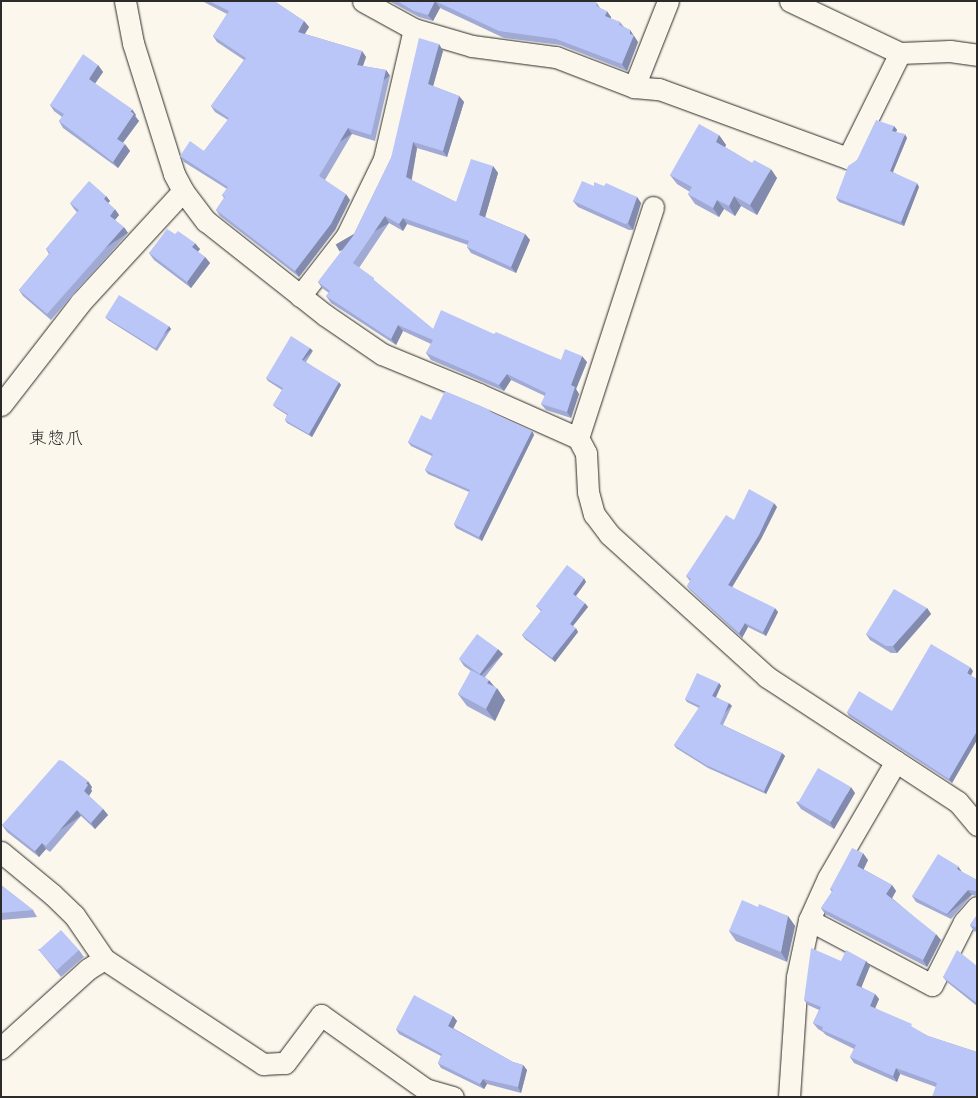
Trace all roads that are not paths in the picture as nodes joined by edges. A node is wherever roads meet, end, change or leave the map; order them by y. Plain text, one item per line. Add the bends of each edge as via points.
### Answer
1 (125, 1) edge
2 (363, 1) edge
3 (668, 1) edge
4 (790, 1) edge
5 (414, 29) junction
6 (900, 52) junction
7 (977, 55) edge
8 (634, 87) junction
9 (183, 191) junction
10 (653, 207) dead end
11 (300, 296) junction
12 (1, 405) edge
13 (578, 438) junction
14 (896, 761) junction
15 (977, 825) edge
16 (1, 852) edge
17 (977, 907) edge
18 (809, 920) junction
19 (104, 959) junction
20 (1, 1048) edge
21 (453, 1097) edge
22 (789, 1097) edge

1 - 9 street via 135,52
2 - 5 street
3 - 8 street
4 - 6 street
5 - 8 street via 472,46 556,57
5 - 11 street via 384,159 346,237
6 - 7 street via 950,51
6 - 8 street via 848,158 659,89
9 - 11 street via 206,221
9 - 12 street via 80,303
10 - 13 street
11 - 13 street via 382,354
13 - 14 street via 586,453 588,492 594,514 610,535 767,676
14 - 15 street via 958,802
14 - 18 street via 828,878
16 - 19 street via 74,916
17 - 18 street via 964,922 932,984
18 - 22 street via 797,977
19 - 20 street via 88,969
19 - 21 street via 263,1064 285,1063 321,1015 425,1089

